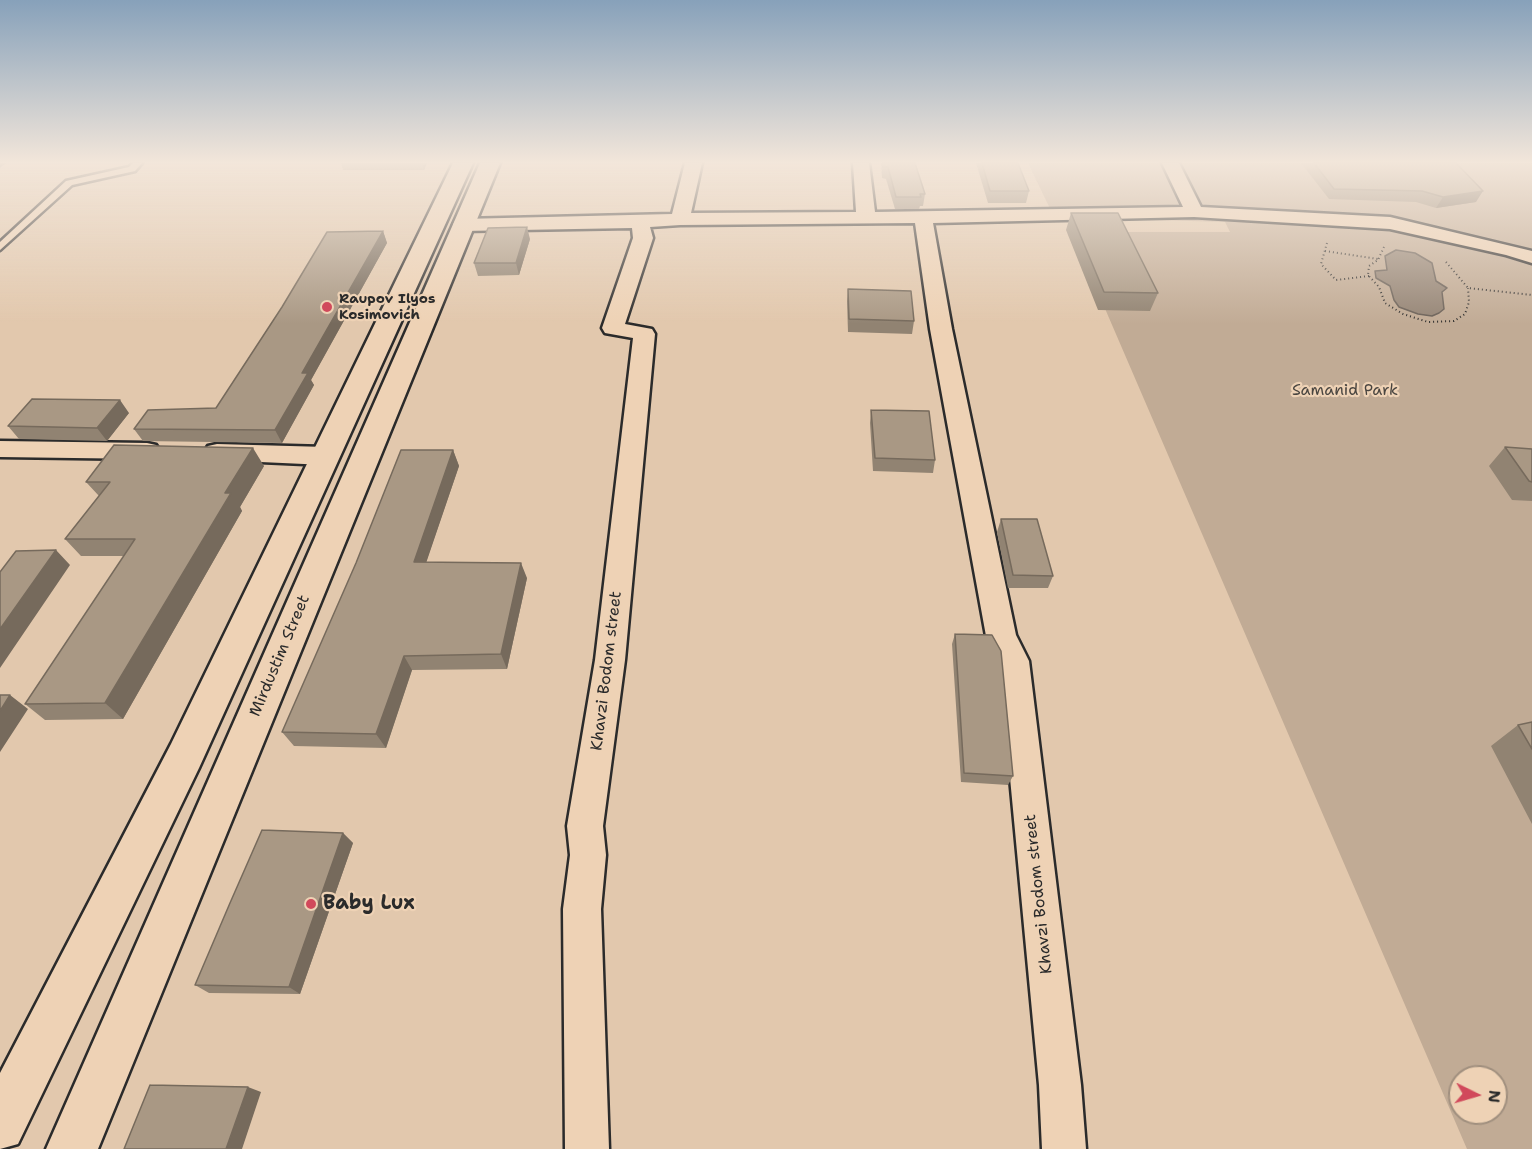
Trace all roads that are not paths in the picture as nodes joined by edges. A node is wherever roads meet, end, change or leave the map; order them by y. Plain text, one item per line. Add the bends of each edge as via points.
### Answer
1 (33, 217) edge
2 (438, 217) edge
3 (466, 217) edge
4 (828, 217) edge
5 (901, 217) edge
6 (923, 217) junction
7 (1012, 217) edge
8 (1274, 217) edge
9 (680, 219) joint
10 (640, 222) junction
11 (462, 225) junction
12 (0, 247) edge
13 (1532, 257) edge
14 (0, 449) edge
15 (326, 456) junction
16 (0, 1126) edge
17 (72, 1149) edge
18 (587, 1149) edge
19 (1064, 1149) edge

1 - 12 lane
2 - 15 main road
3 - 11 main road, Mirdustim Street
4 - 9 street
5 - 6 street
6 - 7 street
6 - 19 street, Khavzi Bodom street via 941,329 1002,636 1014,661
8 - 13 street via 1390,223
9 - 10 street
10 - 11 street
10 - 18 street, Khavzi Bodom street via 643,238 613,328 644,334 610,660 585,826 588,855 582,909
11 - 17 main road, Mirdustim Street
14 - 15 street
15 - 16 main road via 186,756

